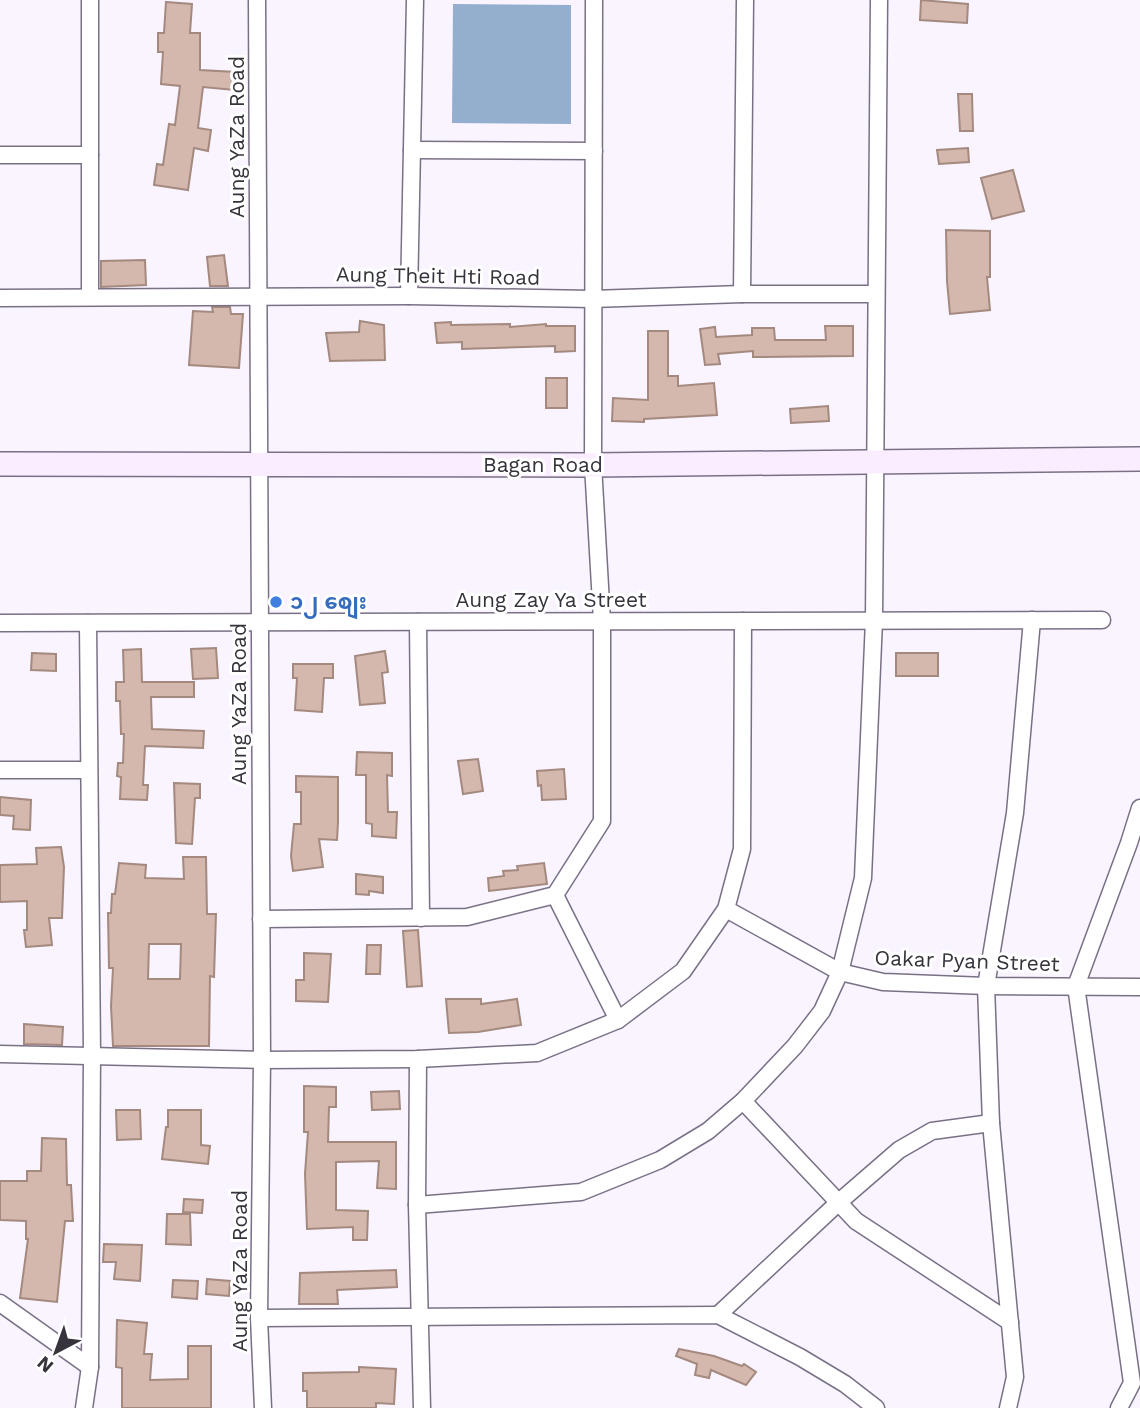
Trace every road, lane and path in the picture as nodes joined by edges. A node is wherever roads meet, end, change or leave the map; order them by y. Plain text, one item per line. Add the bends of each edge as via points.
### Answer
1 (90, 0) edge
2 (257, 0) edge
3 (415, 0) edge
4 (594, 0) edge
5 (745, 0) edge
6 (879, 0) edge
7 (412, 150) junction
8 (594, 150) junction
9 (0, 155) edge
10 (90, 155) junction
11 (743, 294) junction
12 (875, 294) junction
13 (259, 296) junction
14 (409, 296) junction
15 (90, 297) junction
16 (0, 298) edge
17 (592, 299) junction
18 (1140, 459) edge
19 (876, 460) junction
20 (259, 463) junction
21 (0, 464) edge
22 (593, 465) junction
23 (874, 620) junction
24 (1032, 620) junction
25 (1102, 620) dead end
26 (602, 621) junction
27 (743, 621) junction
28 (260, 622) junction
29 (418, 622) junction
30 (0, 623) edge
31 (88, 623) junction
32 (0, 770) edge
33 (89, 770) junction
34 (1140, 808) edge
35 (1135, 843) edge
36 (555, 895) junction
37 (726, 908) junction
38 (421, 918) junction
39 (261, 919) junction
40 (840, 972) junction
41 (986, 986) junction
42 (1076, 986) junction
43 (1140, 986) edge
44 (618, 1020) junction
45 (0, 1054) edge
46 (92, 1054) junction
47 (418, 1059) junction
48 (262, 1060) junction
49 (743, 1101) junction
50 (990, 1123) junction
51 (839, 1202) junction
52 (417, 1205) junction
53 (0, 1303) edge
54 (718, 1315) junction
55 (259, 1318) junction
56 (420, 1318) junction
57 (1010, 1322) junction
58 (90, 1367) junction
59 (1136, 1384) edge
60 (84, 1408) edge
61 (263, 1408) edge
62 (422, 1408) edge
63 (876, 1408) edge
64 (1008, 1408) edge
65 (1119, 1408) edge

1 - 10 street
2 - 13 street, Aung YaZa Road
3 - 7 street
4 - 8 street
5 - 11 street
6 - 12 street
7 - 8 street
7 - 14 street
8 - 17 street
9 - 10 street
10 - 15 street
11 - 12 street, Aung Theit Hti Road
11 - 17 street, Aung Theit Hti Road
12 - 19 street
13 - 14 street, Aung Theit Hti Road
13 - 15 street, Aung Theit Hti Road
13 - 20 street, Aung YaZa Road
14 - 17 street, Aung Theit Hti Road
15 - 16 street, Aung Theit Hti Road
17 - 22 street
18 - 19 street, Bagan Road
19 - 22 street, Bagan Road
19 - 23 street
20 - 21 street, Bagan Road
20 - 22 street, Bagan Road
20 - 28 street, Aung YaZa Road
22 - 26 street
23 - 24 street, Aung Zay Ya Street
23 - 27 street, Aung Zay Ya Street
23 - 40 street via 863,878
24 - 25 street, Aung Zay Ya Street
24 - 41 street via 1015,813
26 - 27 street, Aung Zay Ya Street
26 - 29 street, Aung Zay Ya Street
26 - 36 street via 603,821
27 - 37 street via 742,849
28 - 29 street, Aung Zay Ya Street
28 - 31 street, Aung Zay Ya Street
28 - 39 street, Aung YaZa Road
29 - 38 street
30 - 31 street, Aung Zay Ya Street
31 - 33 street
32 - 33 street
33 - 46 street
34 - 35 street
35 - 42 street
36 - 38 street via 467,917
36 - 44 street
37 - 40 street, Oakar Pyan Street
37 - 44 street via 683,971
38 - 39 street
39 - 48 street, Aung YaZa Road
40 - 41 street, Oakar Pyan Street via 883,982
40 - 49 street via 815,1020
41 - 42 street, Oakar Pyan Street
41 - 50 street
42 - 43 street, Oakar Pyan Street
42 - 59 street
44 - 47 street via 537,1053
45 - 46 street
46 - 48 street
46 - 58 street
47 - 48 street
47 - 52 street
48 - 55 street, Aung YaZa Road
49 - 51 street
49 - 52 street via 708,1132 660,1160 581,1192
50 - 51 street via 932,1131 900,1150
50 - 57 street
51 - 54 street
51 - 57 street via 856,1221
52 - 56 street
53 - 58 street
54 - 56 street
54 - 63 street via 800,1357
55 - 56 street
55 - 61 street, Aung YaZa Road
56 - 62 street
57 - 64 street via 1015,1377
58 - 60 street
59 - 65 street

